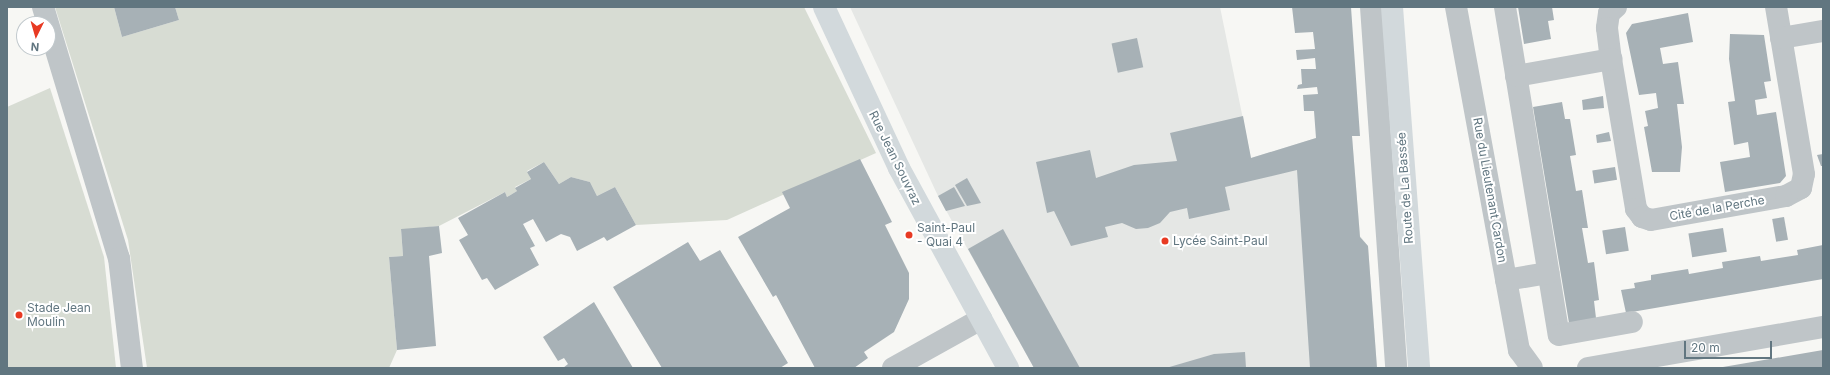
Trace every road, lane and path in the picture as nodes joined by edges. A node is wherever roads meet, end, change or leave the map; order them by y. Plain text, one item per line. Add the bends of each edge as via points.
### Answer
1 (43, 7) edge
2 (824, 7) edge
3 (1371, 7) edge
4 (1392, 7) edge
5 (1456, 7) edge
6 (1505, 7) edge
7 (1616, 7) edge
8 (1776, 7) edge
9 (1823, 31) edge
10 (1781, 38) junction
11 (1611, 59) junction
12 (1516, 76) junction
13 (1548, 273) junction
14 (1506, 280) junction
15 (982, 319) junction
16 (1632, 322) dead end
17 (1823, 327) edge
18 (132, 368) edge
19 (893, 368) edge
20 (1008, 368) edge
21 (1396, 368) edge
22 (1419, 368) edge
23 (1532, 368) edge
24 (1588, 368) edge

1 - 18 street via 119,258
2 - 15 main road, Rue Jean Souvraz via 899,168
3 - 21 street
4 - 22 main road, Route de La Bassée
5 - 14 street, Rue du Lieutenant Cardon
6 - 12 street
7 - 11 street, Cité de la Perche via 1609,14 1607,28
8 - 10 street, Cité de la Perche
9 - 10 street
10 - 11 street, Cité de la Perche via 1804,174 1801,188 1786,196 1651,220 1642,217 1636,209
11 - 12 street
12 - 13 street
13 - 14 street
13 - 16 street via 1558,335
14 - 23 street, Rue du Lieutenant Cardon via 1519,350
15 - 19 street
15 - 20 main road, Rue Jean Souvraz
17 - 24 street

